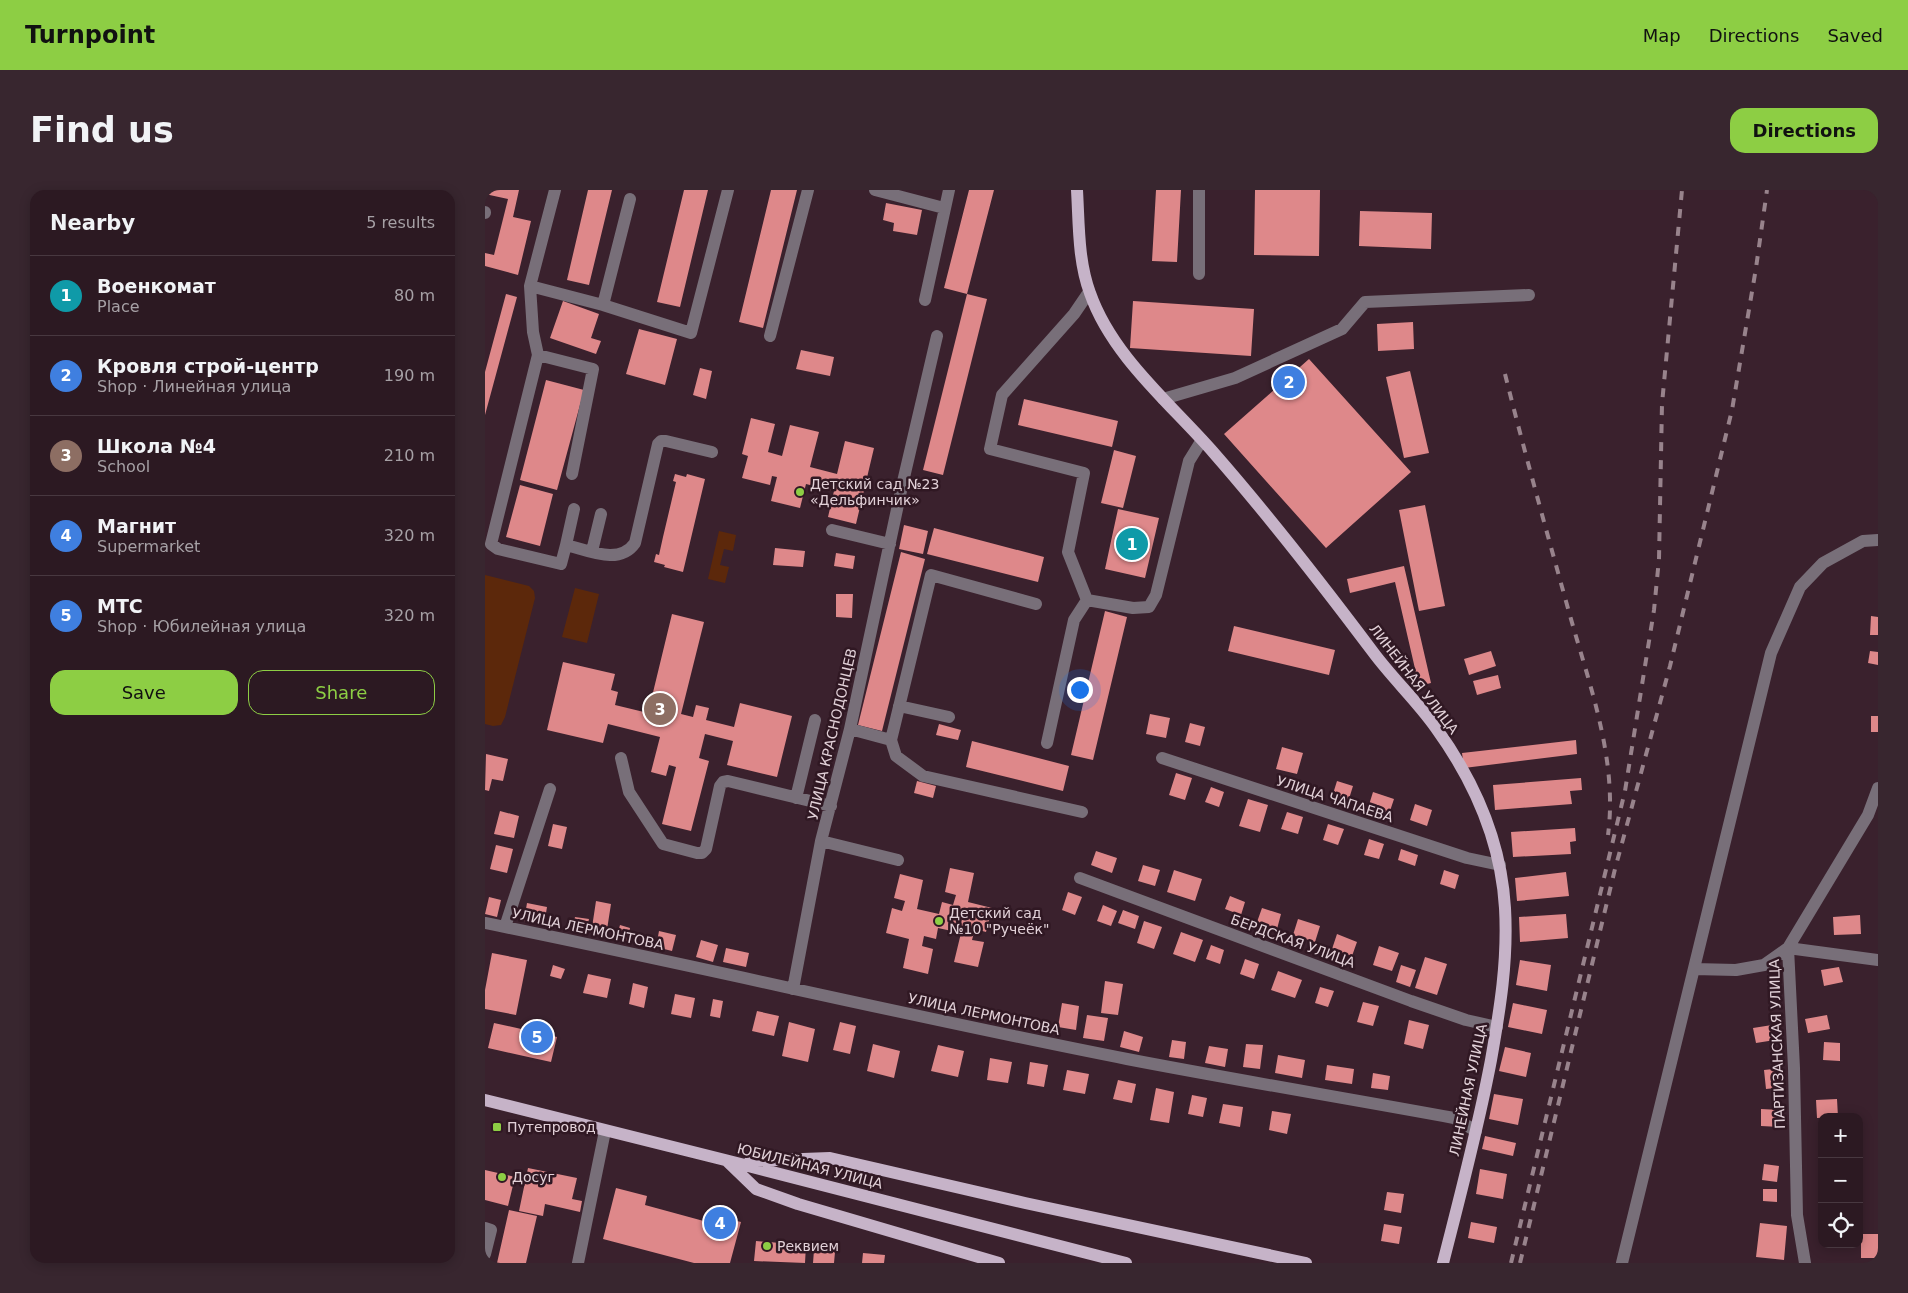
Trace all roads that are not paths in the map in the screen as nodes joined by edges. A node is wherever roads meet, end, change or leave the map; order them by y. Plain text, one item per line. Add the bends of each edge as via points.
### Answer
1 (555, 190) edge
2 (728, 190) edge
3 (808, 190) edge
4 (875, 190) edge
5 (949, 190) edge
6 (1077, 190) edge
7 (1199, 190) edge
8 (630, 199) dead end
9 (945, 208) junction
10 (1199, 274) dead end
11 (530, 286) junction
12 (1089, 292) junction
13 (1529, 295) dead end
14 (925, 300) dead end
15 (603, 305) junction
16 (769, 336) dead end
17 (937, 336) dead end
18 (537, 355) junction
19 (1163, 399) junction
20 (1203, 440) junction
21 (711, 452) dead end
22 (572, 474) dead end
23 (575, 509) dead end
24 (601, 514) dead end
25 (832, 530) dead end
26 (1878, 540) edge
27 (890, 544) junction
28 (566, 545) junction
29 (592, 551) junction
30 (1087, 600) junction
31 (1036, 604) dead end
32 (899, 706) junction
33 (949, 717) dead end
34 (815, 720) dead end
35 (850, 730) junction
36 (891, 740) junction
37 (1047, 743) dead end
38 (621, 758) dead end
39 (1162, 758) dead end
40 (1878, 788) edge
41 (550, 789) dead end
42 (796, 798) junction
43 (831, 806) junction
44 (1082, 812) dead end
45 (821, 841) junction
46 (898, 860) dead end
47 (1499, 865) junction
48 (1080, 878) dead end
49 (485, 923) edge
50 (505, 927) junction
51 (1788, 948) junction
52 (1878, 960) edge
53 (1694, 969) junction
54 (793, 989) junction
55 (1497, 1027) junction
56 (485, 1100) edge
57 (605, 1131) junction
58 (1476, 1131) junction
59 (725, 1160) junction
60 (485, 1228) edge
61 (485, 1254) edge
62 (980, 1260) edge
63 (578, 1263) edge
64 (999, 1263) edge
65 (1127, 1263) edge
66 (1306, 1263) edge
67 (1443, 1263) edge
68 (1622, 1263) edge
69 (1805, 1263) edge

1 - 11 street
2 - 15 street via 691,333
3 - 16 street
4 - 9 street
5 - 9 street
6 - 12 main road, ЛИНЕЙНАЯ УЛИЦА via 1080,244
7 - 10 street
8 - 15 street
9 - 14 street
11 - 15 street
11 - 18 street
12 - 19 main road, ЛИНЕЙНАЯ УЛИЦА via 1122,351
12 - 30 street via 1074,314 1002,395 990,449 1084,472 1068,552
13 - 19 street via 1365,302 1342,329 1235,378
17 - 27 street, УЛИЦА КРАСНОДОНЦЕВ
18 - 22 street via 593,369
18 - 28 street via 491,544 498,549 561,564
19 - 20 main road, ЛИНЕЙНАЯ УЛИЦА
20 - 30 street via 1189,461 1157,595 1149,607 1133,608
20 - 47 main road, ЛИНЕЙНАЯ УЛИЦА via 1435,726 1473,788 1491,829
21 - 29 street via 661,441 635,542 630,549 613,556
23 - 28 street
24 - 29 street
25 - 27 street
26 - 53 street via 1863,541 1823,563 1800,587 1771,653
27 - 35 street, УЛИЦА КРАСНОДОНЦЕВ
28 - 29 street
30 - 37 street via 1074,620
31 - 32 street via 931,575
32 - 33 street
32 - 36 street
34 - 42 street
35 - 36 street
35 - 43 street, УЛИЦА КРАСНОДОНЦЕВ
36 - 44 street via 896,756 923,776
38 - 42 street via 629,792 663,844 697,853 706,849 723,782
39 - 47 street, УЛИЦА ЧАПАЕВА via 1467,858
40 - 51 street, ПАРТИЗАНСКАЯ УЛИЦА via 1868,815
41 - 50 street
42 - 43 street
43 - 45 street, УЛИЦА КРАСНОДОНЦЕВ
45 - 46 street
45 - 54 street, УЛИЦА КРАСНОДОНЦЕВ
47 - 55 main road, ЛИНЕЙНАЯ УЛИЦА via 1505,908 1505,962
48 - 55 street, БЕРДСКАЯ УЛИЦА via 1411,1001
49 - 50 street, УЛИЦА ЛЕРМОНТОВА
50 - 54 street, УЛИЦА ЛЕРМОНТОВА
51 - 52 street
51 - 53 street via 1764,965 1736,970
51 - 69 street, ПАРТИЗАНСКАЯ УЛИЦА via 1797,1215
53 - 68 street
54 - 58 street, УЛИЦА ЛЕРМОНТОВА via 1127,1059 1454,1118
55 - 58 main road, ЛИНЕЙНАЯ УЛИЦА
56 - 57 main road, ЮБИЛЕЙНАЯ УЛИЦА
57 - 59 main road, ЮБИЛЕЙНАЯ УЛИЦА
57 - 63 street
58 - 67 main road, ЛИНЕЙНАЯ УЛИЦА
59 - 62 main road via 756,1189
59 - 65 main road, ЮБИЛЕЙНАЯ УЛИЦА
59 - 66 main road via 830,1158
60 - 61 street via 491,1230
62 - 64 main road

